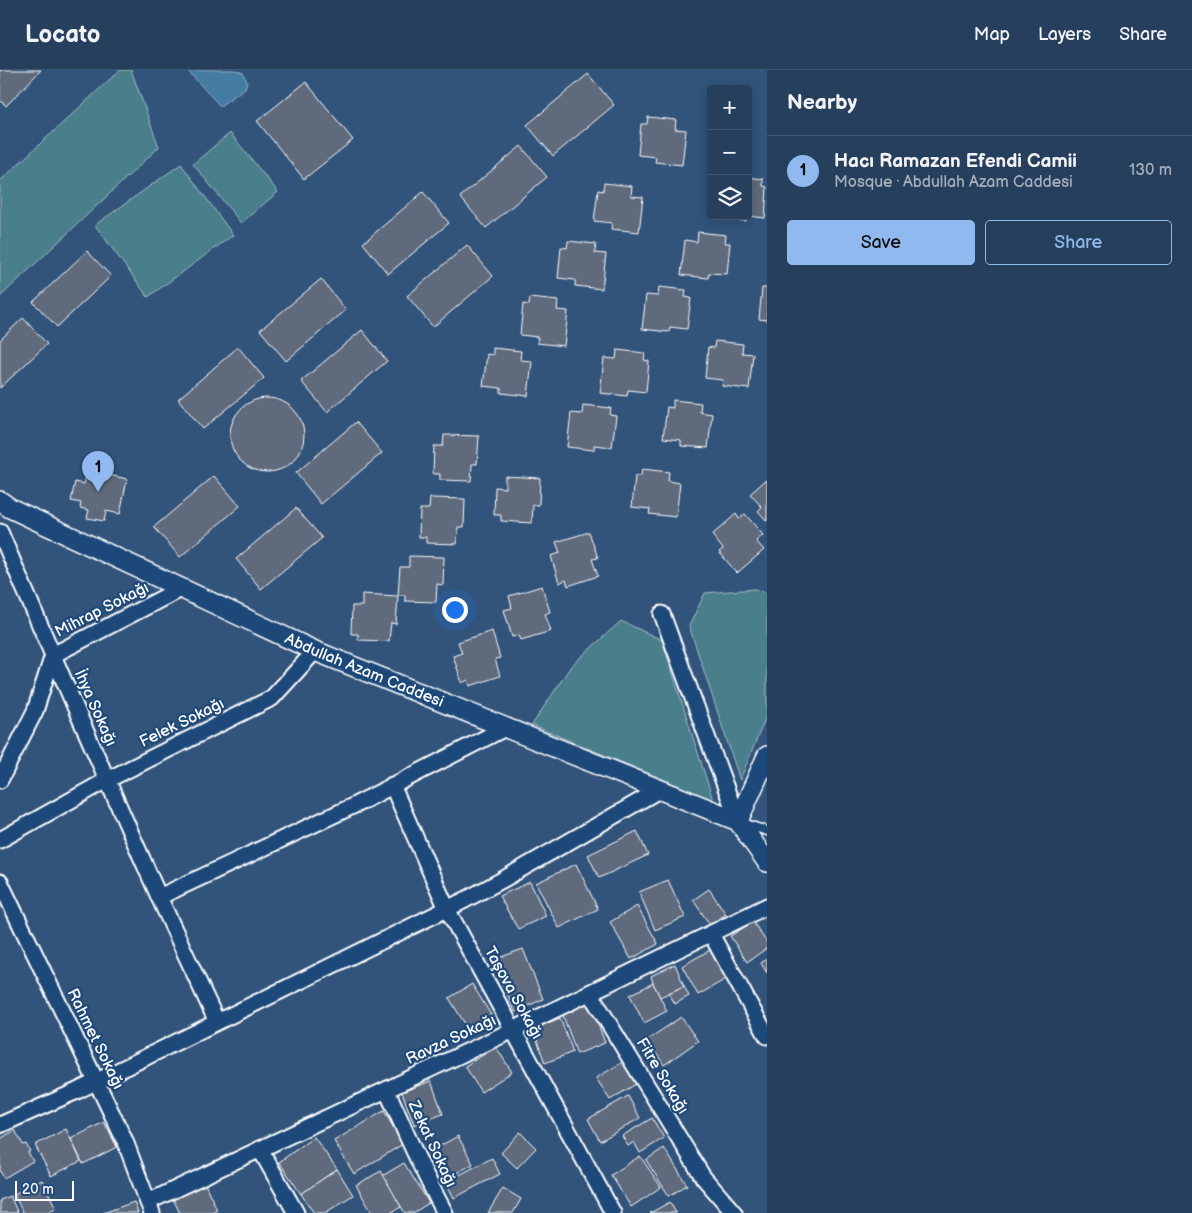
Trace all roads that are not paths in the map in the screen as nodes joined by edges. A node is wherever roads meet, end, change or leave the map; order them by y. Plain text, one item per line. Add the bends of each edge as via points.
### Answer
1 (0, 501) edge
2 (0, 532) edge
3 (182, 588) junction
4 (662, 614) dead end
5 (315, 650) junction
6 (53, 655) junction
7 (506, 728) junction
8 (767, 756) edge
9 (0, 780) edge
10 (107, 780) junction
11 (392, 785) junction
12 (658, 790) junction
13 (738, 821) junction
14 (767, 831) edge
15 (0, 840) edge
16 (767, 862) edge
17 (0, 882) edge
18 (159, 897) junction
19 (767, 906) edge
20 (447, 909) junction
21 (711, 934) junction
22 (590, 993) junction
23 (216, 1022) junction
24 (513, 1030) junction
25 (767, 1036) edge
26 (95, 1082) junction
27 (386, 1090) junction
28 (0, 1125) edge
29 (260, 1150) junction
30 (150, 1208) edge
31 (296, 1213) edge
32 (446, 1213) edge
33 (614, 1213) edge
34 (734, 1213) edge

1 - 3 street, Abdullah Azam Caddesi
2 - 6 street, İhya Sokağı
3 - 5 street, Abdullah Azam Caddesi
3 - 6 street, Mihrap Sokağı
4 - 13 street
5 - 7 street, Abdullah Azam Caddesi
5 - 10 street, Felek Sokağı via 272,698
6 - 9 street, Mihrap Sokağı via 35,711
6 - 10 street, İhya Sokağı
7 - 11 street
7 - 12 street, Abdullah Azam Caddesi
8 - 13 street
10 - 15 street, Felek Sokağı
10 - 18 street, İhya Sokağı
11 - 18 street
11 - 20 street, Taşova Sokağı
12 - 13 street, Abdullah Azam Caddesi
12 - 20 street
13 - 14 lane
13 - 16 street
17 - 26 street, Rahmet Sokağı
18 - 23 street, İhya Sokağı
19 - 21 street, Ravza Sokağı
20 - 23 street
20 - 24 street, Taşova Sokağı
21 - 22 street, Ravza Sokağı
21 - 25 street
22 - 24 street, Ravza Sokağı
22 - 34 street, Fitre Sokağı via 703,1177
23 - 26 street
24 - 27 street, Ravza Sokağı
24 - 33 street, Taşova Sokağı
26 - 28 street
26 - 30 street, Rahmet Sokağı via 125,1141
27 - 29 street, Ravza Sokağı
27 - 32 street, Zekat Sokağı
29 - 30 street, Ravza Sokağı
29 - 31 street

